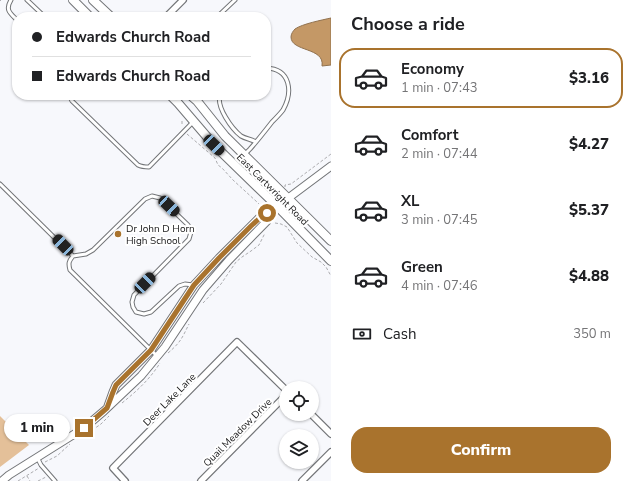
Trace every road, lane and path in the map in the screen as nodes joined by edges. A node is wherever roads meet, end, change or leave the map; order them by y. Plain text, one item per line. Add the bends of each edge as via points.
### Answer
1 (11, 0) edge
2 (27, 0) edge
3 (73, 0) edge
4 (93, 0) edge
5 (183, 0) edge
6 (234, 0) edge
7 (40, 12) edge
8 (85, 12) edge
9 (106, 12) edge
10 (171, 12) edge
11 (222, 12) edge
12 (12, 15) edge
13 (271, 69) edge
14 (72, 100) edge
15 (175, 100) edge
16 (194, 100) edge
17 (219, 100) edge
18 (204, 111) junction
19 (182, 121) dead end
20 (194, 122) junction
21 (185, 131) junction
22 (256, 142) junction
23 (331, 154) edge
24 (244, 155) junction
25 (331, 166) edge
26 (0, 184) edge
27 (286, 187) dead end
28 (288, 198) junction
29 (259, 204) dead end
30 (274, 208) junction
31 (275, 223) dead end
32 (331, 241) edge
33 (73, 256) junction
34 (331, 260) edge
35 (331, 276) edge
36 (194, 285) junction
37 (151, 350) junction
38 (157, 356) junction
39 (279, 383) edge
40 (279, 402) edge
41 (107, 408) junction
42 (318, 421) edge
43 (331, 434) edge
44 (331, 452) edge
45 (37, 457) junction
46 (49, 475) junction
47 (27, 476) dead end
48 (2, 481) edge
49 (30, 481) edge
50 (38, 481) edge
51 (55, 481) edge
52 (125, 481) edge
53 (201, 481) edge
54 (302, 481) edge

1 - 12 lane via 8,9
2 - 7 lane
3 - 8 main road
4 - 9 main road
5 - 10 street
6 - 11 lane
13 - 22 lane via 287,79 289,88 282,110
14 - 21 lane via 138,165 145,167
15 - 20 main road, East Cartwright Road
16 - 18 main road, East Cartwright Road
17 - 22 lane via 227,119 241,135
18 - 20 main road
18 - 24 main road, East Cartwright Road
19 - 21 path
20 - 21 lane
20 - 30 main road, East Cartwright Road
21 - 29 path
22 - 24 lane
23 - 27 path via 291,184 285,185
24 - 28 main road, East Cartwright Road
25 - 28 street
26 - 33 lane
28 - 30 street
28 - 32 main road, East Cartwright Road
30 - 34 main road, East Cartwright Road
30 - 36 street via 262,216
30 - 38 street via 267,221 203,290
31 - 35 path via 287,227 297,243 321,262
33 - 36 lane via 93,250 145,199 152,196 160,198 188,225 191,232 189,239 134,294 133,307 136,312 152,312 179,286
33 - 37 lane via 69,264 70,270
36 - 37 street
37 - 38 lane
37 - 41 street via 116,385
38 - 41 street via 141,376
39 - 52 street, Deer Lake Lane via 237,342 113,468
40 - 53 street, Quail Meadow Drive
41 - 45 street via 84,428
42 - 43 street
44 - 54 street
45 - 46 lane
45 - 48 street
46 - 50 path
46 - 51 lane
47 - 49 path

